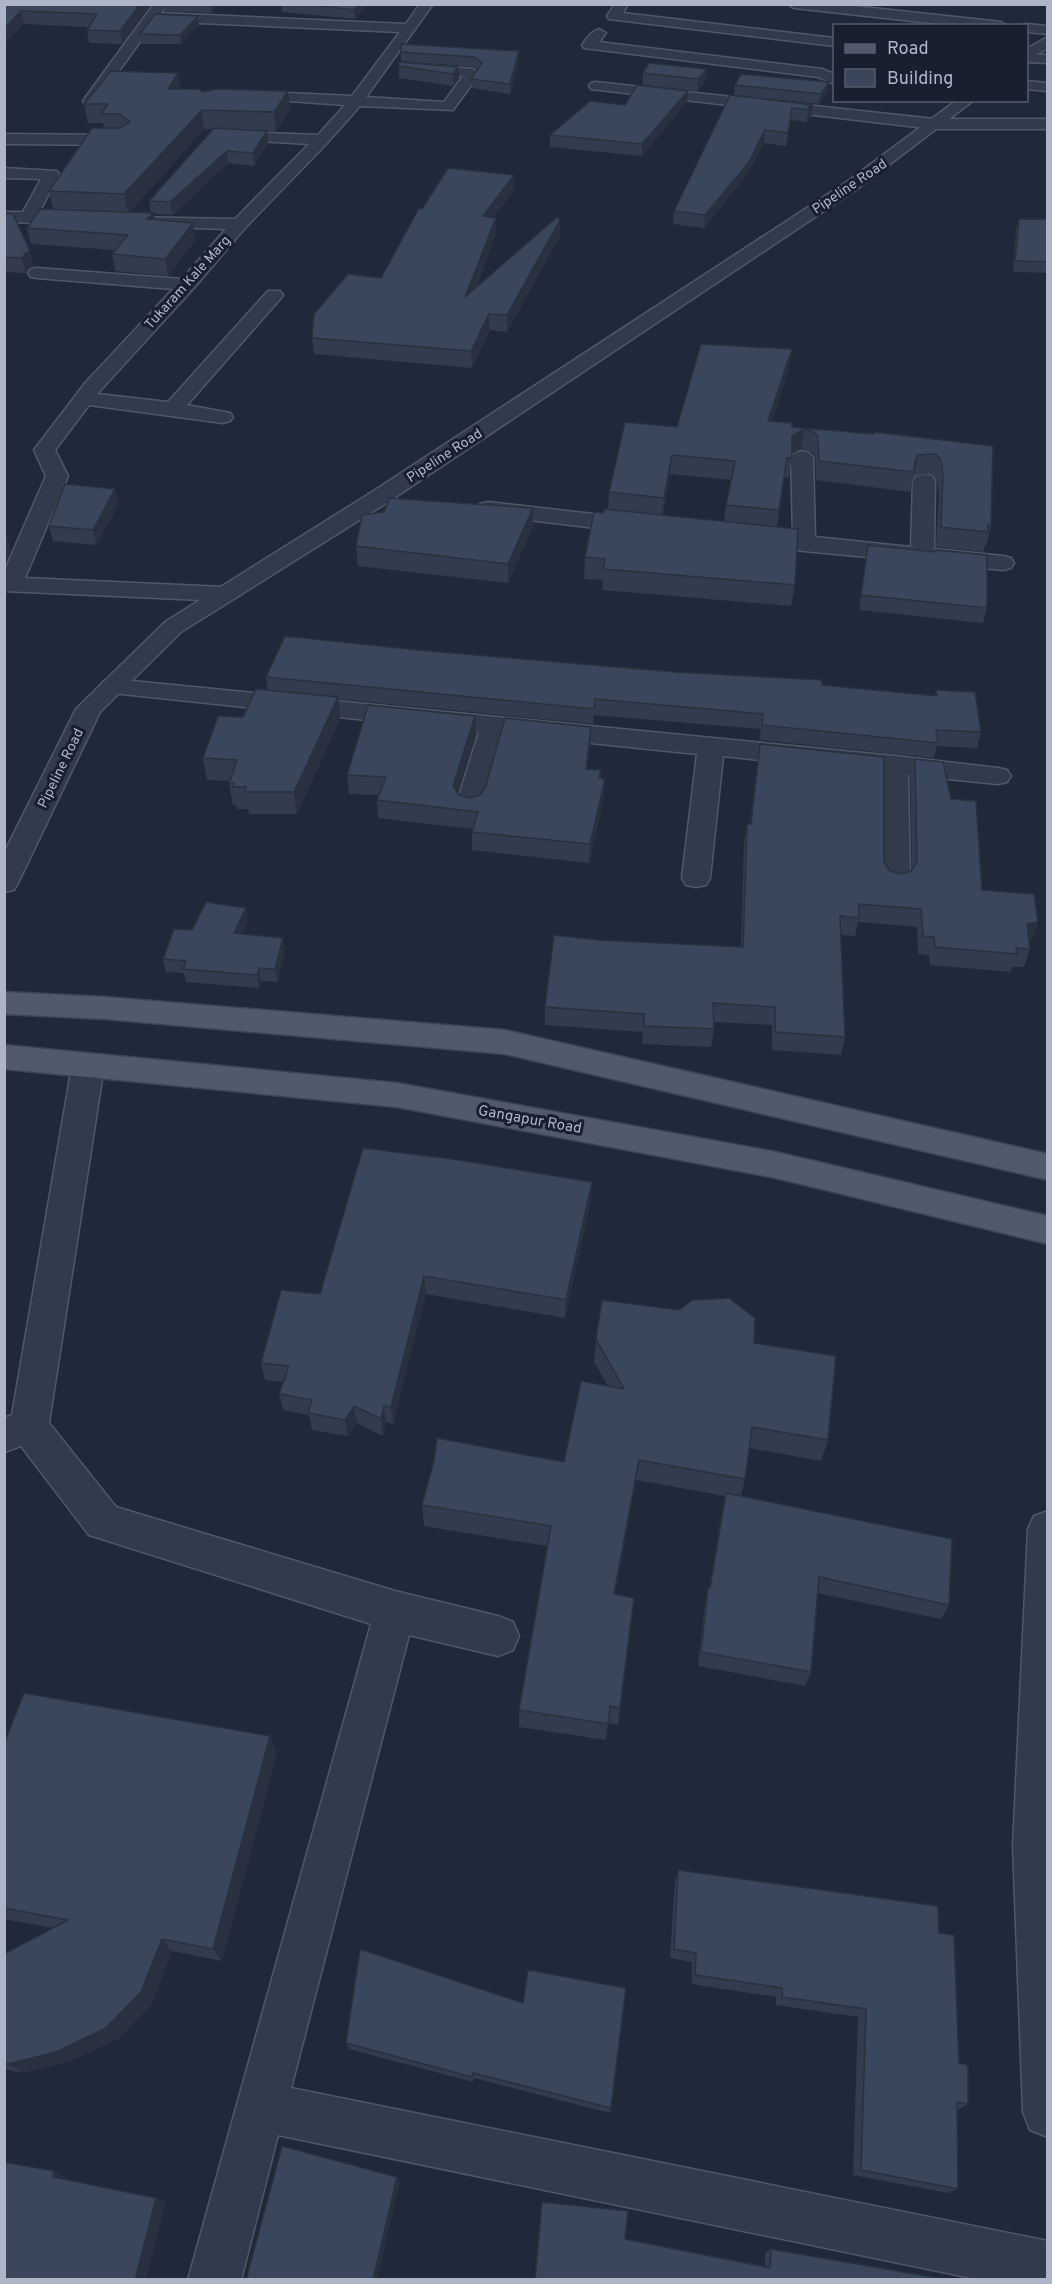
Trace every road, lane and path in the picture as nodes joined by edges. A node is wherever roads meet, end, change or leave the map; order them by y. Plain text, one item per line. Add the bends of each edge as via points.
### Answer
1 (161, 4) edge
2 (428, 4) edge
3 (794, 4) edge
4 (257, 6) dead end
5 (618, 10) edge
6 (151, 17) junction
7 (247, 21) junction
8 (982, 24) edge
9 (410, 28) junction
10 (1028, 28) edge
11 (1047, 30) edge
12 (1047, 41) edge
13 (833, 42) edge
14 (1028, 55) edge
15 (1028, 57) edge
16 (1047, 59) edge
17 (381, 66) junction
18 (833, 79) edge
19 (1028, 85) edge
20 (596, 86) dead end
21 (1047, 87) edge
22 (231, 93) edge
23 (90, 101) edge
24 (356, 101) junction
25 (959, 102) edge
26 (934, 124) junction
27 (1047, 124) edge
28 (4, 139) edge
29 (123, 140) edge
30 (322, 140) junction
31 (204, 142) edge
32 (4, 173) edge
33 (149, 203) edge
34 (4, 217) edge
35 (28, 218) junction
36 (98, 220) edge
37 (239, 224) junction
38 (37, 273) dead end
39 (187, 285) junction
40 (274, 295) dead end
41 (83, 398) junction
42 (173, 409) junction
43 (223, 417) dead end
44 (802, 457) edge
45 (924, 481) edge
46 (380, 497) junction
47 (415, 501) edge
48 (462, 506) edge
49 (663, 528) edge
50 (734, 536) edge
51 (804, 544) junction
52 (922, 556) junction
53 (1003, 563) dead end
54 (8, 584) edge
55 (224, 594) junction
56 (112, 687) junction
57 (494, 724) junction
58 (711, 747) junction
59 (895, 764) junction
60 (998, 776) dead end
61 (470, 805) edge
62 (696, 878) dead end
63 (896, 880) edge
64 (4, 883) edge
65 (4, 1003) edge
66 (4, 1057) edge
67 (88, 1066) junction
68 (1047, 1167) edge
69 (1047, 1230) edge
70 (17, 1431) edge
71 (1047, 1529) edge
72 (395, 1611) junction
73 (498, 1636) dead end
74 (261, 2107) junction
75 (1047, 2112) edge
76 (1047, 2267) edge
77 (214, 2280) edge

1 - 6 street
2 - 9 street, Tukaram Kale Marg
3 - 8 street
4 - 7 street
5 - 13 street
5 - 18 street via 589,45 822,73
6 - 7 street
6 - 23 street
7 - 9 street
9 - 17 street, Tukaram Kale Marg
10 - 11 street
12 - 14 street
15 - 16 street
17 - 24 street, Tukaram Kale Marg
17 - 24 street via 473,73 448,108
19 - 21 street
20 - 26 street
22 - 24 street
24 - 30 street, Tukaram Kale Marg
25 - 26 street, Pipeline Road
26 - 27 street
26 - 46 street, Pipeline Road via 854,184
28 - 29 street
30 - 31 street via 211,134
30 - 37 street, Tukaram Kale Marg
32 - 35 street via 51,174
33 - 37 street via 127,220
34 - 35 street
35 - 36 street
37 - 39 street, Tukaram Kale Marg
38 - 39 street
39 - 41 street, Tukaram Kale Marg
40 - 42 street
41 - 42 street
41 - 54 street, Tukaram Kale Marg via 44,450 57,476
42 - 43 street
44 - 51 street
45 - 52 street
46 - 47 street
46 - 55 street, Pipeline Road
48 - 49 street
50 - 51 street
51 - 52 street
52 - 53 street
54 - 55 street
55 - 56 street, Pipeline Road via 173,627
56 - 57 street
56 - 64 street, Pipeline Road via 89,709
57 - 58 street
57 - 61 street
58 - 59 street
58 - 62 street
59 - 60 street
59 - 63 street
65 - 68 main road via 505,1042
66 - 67 main road, Gangapur Road
67 - 69 main road, Gangapur Road via 397,1095 776,1165
67 - 70 street
70 - 72 street via 103,1522
71 - 75 street via 1036,1846
72 - 73 street
72 - 74 street
74 - 76 street
74 - 77 street

